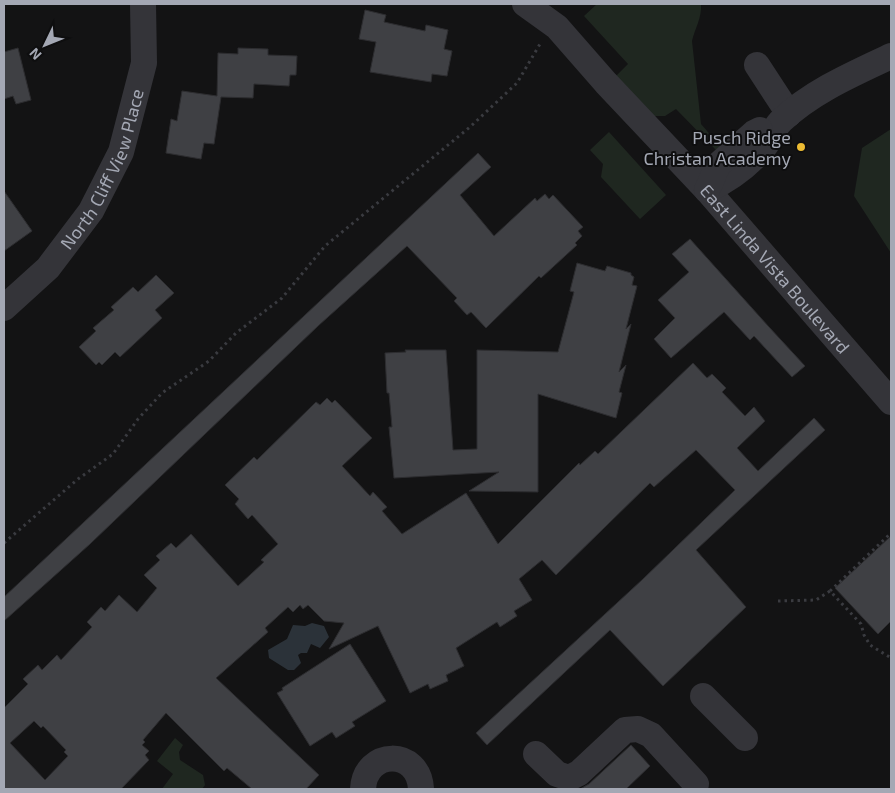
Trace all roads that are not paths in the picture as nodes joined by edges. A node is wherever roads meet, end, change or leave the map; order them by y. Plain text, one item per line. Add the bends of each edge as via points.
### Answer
1 (143, 4) edge
2 (525, 4) edge
3 (891, 56) edge
4 (757, 65) dead end
5 (784, 118) junction
6 (707, 190) junction
7 (4, 308) edge
8 (891, 402) edge
9 (703, 696) dead end
10 (745, 738) dead end
11 (536, 754) dead end
12 (696, 784) dead end
13 (363, 789) edge
14 (421, 789) edge

1 - 7 street, North Cliff View Place via 144,62 121,152 91,211 48,268
2 - 6 street, East Linda Vista Boulevard via 549,34 606,83
3 - 5 street via 828,87
4 - 5 street
5 - 6 street via 754,133 736,148 718,165
6 - 8 street, East Linda Vista Boulevard
9 - 10 street
11 - 12 street via 557,774 568,778 580,773 625,730 638,729 651,735
13 - 14 street via 369,770 385,759 395,758 412,766 421,782

